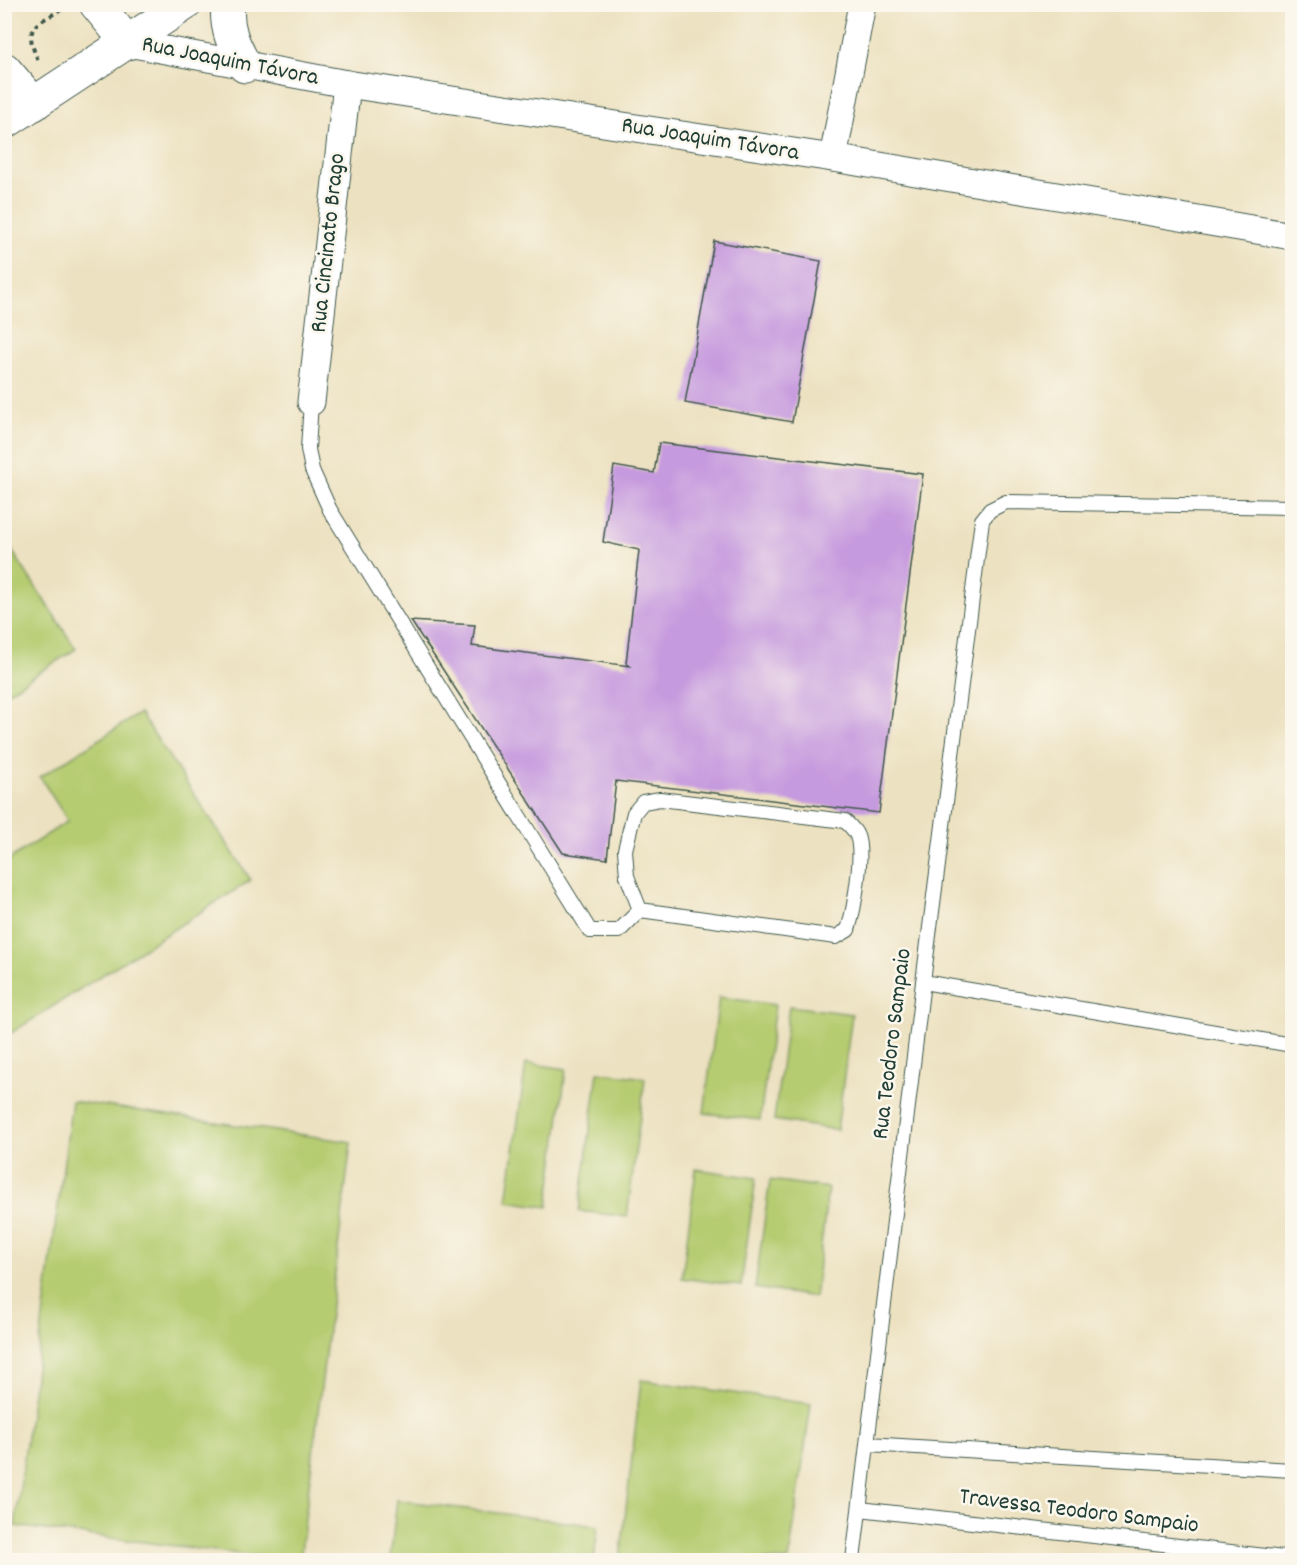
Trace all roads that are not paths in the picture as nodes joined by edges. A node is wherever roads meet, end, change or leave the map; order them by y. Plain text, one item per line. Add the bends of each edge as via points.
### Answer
1 (96, 4) edge
2 (185, 4) edge
3 (228, 4) edge
4 (862, 4) edge
5 (128, 43) junction
6 (245, 66) junction
7 (347, 84) junction
8 (20, 87) edge
9 (4, 123) edge
10 (832, 158) junction
11 (1293, 236) edge
12 (311, 402) joint
13 (1293, 507) edge
14 (640, 910) junction
15 (923, 982) junction
16 (1293, 1045) edge
17 (868, 1444) junction
18 (1293, 1470) edge
19 (860, 1509) junction
20 (1293, 1559) edge
21 (854, 1560) edge

1 - 5 main road
2 - 5 main road
3 - 6 main road via 232,44
4 - 10 street
5 - 6 street, Rua Joaquim Távora
5 - 8 main road
6 - 7 street, Rua Joaquim Távora
7 - 10 street, Rua Joaquim Távora
7 - 12 street, Rua Cincinato Brago
8 - 9 main road
10 - 11 street, Rua Joaquim Távora
12 - 14 lane via 308,449 312,470 330,510 590,931 619,931
13 - 15 lane, Rua Teodoro Sampaio via 1006,502 990,510 982,520
14 - 14 lane via 627,876 625,850 634,813 643,802 660,799 845,821 857,834 860,852 853,915 848,930 836,937
15 - 16 lane
15 - 17 lane, Rua Teodoro Sampaio
17 - 18 lane
17 - 19 lane, Rua Teodoro Sampaio
19 - 20 lane, Travessa Teodoro Sampaio
19 - 21 lane, Rua Teodoro Sampaio

